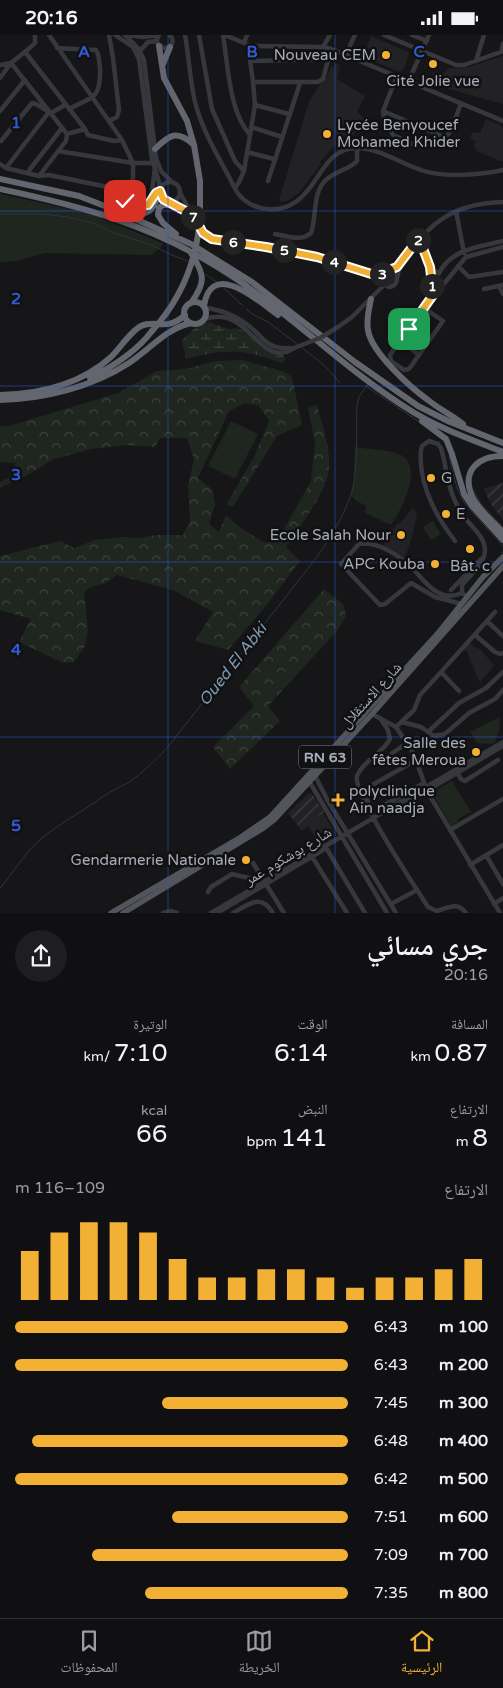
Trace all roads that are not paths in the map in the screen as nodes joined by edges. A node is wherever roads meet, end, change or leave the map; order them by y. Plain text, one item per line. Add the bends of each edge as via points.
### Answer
1 (35, 35) edge
2 (49, 35) edge
3 (108, 35) edge
4 (115, 35) edge
5 (125, 35) edge
6 (129, 35) edge
7 (171, 35) edge
8 (185, 35) edge
9 (199, 35) edge
10 (224, 35) edge
11 (248, 35) edge
12 (330, 35) edge
13 (355, 35) edge
14 (384, 35) edge
15 (412, 35) edge
16 (429, 35) edge
17 (484, 35) edge
18 (158, 39) edge
19 (426, 41) junction
20 (246, 44) junction
21 (503, 44) edge
22 (170, 47) junction
23 (324, 47) junction
24 (58, 48) junction
25 (331, 49) junction
26 (140, 51) junction
27 (502, 51) edge
28 (422, 52) junction
29 (24, 53) junction
30 (346, 54) junction
31 (328, 59) junction
32 (250, 61) junction
33 (476, 61) junction
34 (12, 63) junction
35 (0, 65) edge
36 (162, 67) junction
37 (397, 76) junction
38 (0, 78) edge
39 (25, 80) junction
40 (408, 80) junction
41 (253, 82) junction
42 (300, 83) junction
43 (92, 97) junction
44 (461, 103) junction
45 (255, 105) junction
46 (67, 107) junction
47 (0, 111) edge
48 (383, 111) junction
49 (50, 112) junction
50 (289, 114) junction
51 (109, 121) junction
52 (503, 121) edge
53 (251, 127) junction
54 (62, 128) junction
55 (85, 129) junction
56 (67, 134) junction
57 (250, 135) junction
58 (282, 137) junction
59 (446, 138) junction
60 (122, 140) junction
61 (2, 141) dead end
62 (194, 145) junction
63 (417, 146) dead end
64 (424, 147) dead end
65 (358, 148) junction
66 (155, 149) junction
67 (58, 151) junction
68 (247, 152) junction
69 (274, 159) junction
70 (133, 163) junction
71 (0, 165) edge
72 (154, 165) junction
73 (6, 168) junction
74 (503, 170) edge
75 (244, 171) junction
76 (28, 173) junction
77 (39, 176) junction
78 (0, 179) edge
79 (268, 181) dead end
80 (173, 183) junction
81 (235, 188) junction
82 (0, 189) edge
83 (161, 191) junction
84 (180, 193) junction
85 (126, 202) junction
86 (503, 202) edge
87 (171, 203) junction
88 (153, 205) junction
89 (456, 211) junction
90 (120, 212) junction
91 (198, 218) junction
92 (276, 234) dead end
93 (419, 238) junction
94 (182, 239) junction
95 (503, 241) edge
96 (496, 243) junction
97 (503, 247) edge
98 (497, 249) junction
99 (463, 251) junction
100 (191, 252) junction
101 (466, 257) junction
102 (406, 258) junction
103 (458, 266) junction
104 (390, 271) junction
105 (503, 272) edge
106 (435, 273) junction
107 (381, 277) junction
108 (397, 278) junction
109 (445, 283) junction
110 (384, 285) junction
111 (501, 286) edge
112 (484, 289) dead end
113 (503, 294) edge
114 (433, 295) junction
115 (371, 299) junction
116 (191, 303) junction
117 (204, 307) junction
118 (424, 308) junction
119 (184, 315) junction
120 (205, 319) junction
121 (190, 323) junction
122 (296, 324) junction
123 (409, 329) junction
124 (401, 341) junction
125 (427, 343) junction
126 (294, 348) junction
127 (419, 355) junction
128 (356, 371) junction
129 (74, 384) junction
130 (0, 395) edge
131 (0, 400) edge
132 (468, 428) junction
133 (503, 439) edge
134 (503, 443) edge
135 (503, 452) edge
136 (503, 457) edge
137 (467, 504) junction
138 (458, 507) junction
139 (503, 532) edge
140 (503, 540) edge
141 (455, 541) dead end
142 (485, 555) junction
143 (503, 557) edge
144 (503, 565) edge
145 (451, 590) dead end
146 (462, 593) junction
147 (468, 597) junction
148 (462, 604) junction
149 (495, 612) dead end
150 (487, 621) junction
151 (475, 635) junction
152 (503, 636) edge
153 (503, 653) edge
154 (441, 672) junction
155 (503, 672) edge
156 (503, 690) edge
157 (459, 691) dead end
158 (372, 714) junction
159 (380, 718) junction
160 (402, 722) junction
161 (396, 727) junction
162 (428, 732) junction
163 (407, 743) junction
164 (502, 746) edge
165 (382, 760) dead end
166 (416, 760) junction
167 (498, 760) dead end
168 (457, 773) junction
169 (314, 774) junction
170 (308, 780) junction
171 (425, 787) junction
172 (503, 799) edge
173 (381, 807) dead end
174 (370, 813) junction
175 (374, 819) junction
176 (450, 830) junction
177 (348, 834) junction
178 (342, 837) junction
179 (503, 845) edge
180 (325, 847) junction
181 (312, 855) junction
182 (486, 855) junction
183 (252, 863) dead end
184 (470, 865) junction
185 (502, 878) edge
186 (264, 880) junction
187 (503, 884) edge
188 (417, 890) junction
189 (208, 892) dead end
190 (503, 898) edge
191 (494, 903) junction
192 (390, 904) junction
193 (395, 911) edge
194 (111, 913) edge
195 (123, 913) edge
196 (163, 913) edge
197 (177, 913) edge
198 (211, 913) edge
199 (217, 913) edge
200 (234, 913) edge
201 (273, 913) edge
202 (284, 913) edge
203 (347, 913) edge
204 (365, 913) edge
205 (387, 913) edge
206 (466, 913) edge
207 (500, 913) edge

1 - 29 street via 35,43
2 - 24 street
3 - 51 street via 119,110 117,117
4 - 72 street via 133,47 139,59
5 - 26 street
6 - 18 street
7 - 22 street
8 - 81 street via 200,119
9 - 75 street via 212,109 235,161
10 - 20 street
10 - 57 street via 234,103
11 - 20 street
12 - 23 street
13 - 30 street
14 - 28 street
15 - 19 street
16 - 19 street
17 - 33 street
18 - 22 street via 164,49
18 - 26 street via 148,42
18 - 36 highway
19 - 28 street
20 - 23 street
20 - 32 street
21 - 27 street
22 - 36 highway
23 - 25 street
24 - 43 street
24 - 43 street via 97,52 100,83
25 - 30 street
25 - 31 street
26 - 66 street
27 - 33 street
28 - 33 street via 456,65
28 - 40 street
29 - 34 street
29 - 46 street
30 - 37 street
31 - 32 street
31 - 42 street via 320,81
32 - 41 street
34 - 35 street
34 - 38 street
34 - 39 street
36 - 62 highway via 168,88 187,121
37 - 40 street
37 - 48 street
39 - 47 street
39 - 49 street
40 - 44 street
41 - 42 street
41 - 45 street
42 - 50 street
43 - 46 street
43 - 51 street
44 - 52 street
44 - 59 street
45 - 50 street
45 - 53 street
46 - 49 street
46 - 55 street
48 - 59 street
48 - 63 street via 393,135
49 - 54 street
49 - 61 street via 32,103
49 - 73 street
50 - 58 street
51 - 60 street
53 - 57 street
53 - 58 street
54 - 56 street
54 - 76 street
55 - 56 street
55 - 60 street via 92,137
56 - 67 street
57 - 68 street
58 - 69 street
59 - 64 street
60 - 70 street
62 - 66 highway via 175,135
62 - 91 highway via 200,181
65 - 74 street via 375,151 436,175
65 - 81 street via 344,150 332,157 308,191 283,208 265,209 249,203
65 - 92 street via 357,161 330,176 318,192 311,233 300,238
66 - 80 street via 161,171
67 - 70 street
67 - 77 street
68 - 69 street
68 - 75 street
69 - 79 street
70 - 72 street
70 - 85 street via 133,178
71 - 73 street
72 - 83 street
72 - 88 street
73 - 76 street
75 - 81 street
76 - 77 street
77 - 85 street via 49,175 108,187
78 - 90 highway via 80,196
80 - 83 street via 167,183
80 - 84 street
82 - 100 highway via 110,216 158,234
83 - 87 street via 163,199
83 - 88 highway
84 - 87 street via 178,199
84 - 91 street
85 - 88 street
86 - 89 street via 475,204
87 - 88 highway
87 - 91 street
88 - 90 highway via 144,214 128,210
88 - 94 highway via 161,221
89 - 93 street
89 - 99 street
90 - 94 highway
91 - 107 street via 203,233 215,240 317,257
91 - 129 highway, bridge via 197,248 187,279 172,307 128,355
93 - 102 street
93 - 106 street
94 - 132 highway via 252,282 418,406
95 - 96 street
96 - 98 street
96 - 99 street
97 - 98 street
98 - 101 street
99 - 101 street
99 - 106 street
100 - 116 highway via 203,277
100 - 122 highway via 233,277
101 - 103 street
102 - 104 street
102 - 108 street
103 - 105 street via 469,277
103 - 109 street
104 - 107 street
104 - 108 street
106 - 109 street
106 - 114 street
107 - 110 street
108 - 110 street via 392,287
109 - 114 street
110 - 115 street
111 - 112 street
111 - 113 street
114 - 118 street
115 - 126 street, bridge via 338,327
115 - 132 highway via 368,330 377,351 422,396
116 - 117 highway via 198,302
116 - 119 highway
117 - 120 highway
117 - 122 highway via 209,290 227,284
117 - 126 street via 242,320 272,347
118 - 123 street
118 - 125 street via 443,321
119 - 121 highway
119 - 129 highway via 167,325 139,327 106,361
120 - 121 highway via 197,324
120 - 126 street via 219,316 236,321 271,351 284,352
121 - 129 highway via 175,329 108,375
122 - 128 highway
123 - 124 street
123 - 125 street
124 - 127 street
124 - 127 street via 390,357 391,361 406,371
125 - 127 street
128 - 135 highway via 426,419
128 - 137 highway via 384,396 446,439
129 - 130 highway
129 - 131 highway via 41,396
132 - 133 highway
132 - 134 highway
136 - 139 highway via 485,459 473,466 469,484 478,506
137 - 138 street
137 - 140 highway
138 - 141 street via 448,484 441,448 430,441 421,450 423,479 435,512
138 - 142 street via 483,541
142 - 145 street
142 - 146 street via 462,585
143 - 147 main road, RN 63
144 - 158 main road, شارع الاستقلال / RN 63
146 - 147 street
146 - 148 street via 447,596 434,591 403,561 376,545 359,544 341,564 380,605 412,583 435,597
147 - 148 main road, RN 63
148 - 169 main road, RN 63
149 - 150 street
150 - 151 street
150 - 152 street
151 - 153 street via 495,652
151 - 154 street
154 - 157 street
154 - 160 street
155 - 162 street via 486,688 459,703
156 - 162 street via 445,734 434,736
158 - 159 street
158 - 169 main road, شارع الاستقلال / RN 63
159 - 161 street
159 - 174 street via 390,739 361,770 356,782
160 - 161 street
160 - 162 street
161 - 163 street
163 - 165 street
163 - 166 street
164 - 168 street, شارع بوشكوم عمر
164 - 171 street
166 - 171 street
166 - 174 street via 367,788
167 - 168 street via 465,781
168 - 171 street, شارع بوشكوم عمر
169 - 170 main road, شارع الاستقلال / RN 63
169 - 177 street
170 - 178 street
170 - 194 main road, RN 63 via 270,817
170 - 195 main road, شارع الاستقلال / RN 63 via 275,819 262,829
171 - 173 street
171 - 175 street, شارع بوشكوم عمر
171 - 176 street
172 - 176 street
174 - 175 street
175 - 177 street, شارع بوشكوم عمر
175 - 188 street
176 - 184 street
177 - 178 street, شارع بوشكوم عمر
177 - 192 street
178 - 180 street, شارع بوشكوم عمر
178 - 205 street
179 - 182 street
180 - 181 street, شارع بوشكوم عمر
180 - 204 street
181 - 186 street, شارع بوشكوم عمر
181 - 203 street
182 - 184 street
182 - 185 street
183 - 186 street
184 - 191 street
185 - 187 street
186 - 189 street via 232,874
186 - 198 street
186 - 199 street, شارع بوشكوم عمر
186 - 202 street
188 - 192 street
188 - 206 street via 430,909 437,911 454,906
190 - 191 street
191 - 207 street
192 - 193 street
193 - 205 street
196 - 197 street
200 - 201 street via 258,901 266,904

